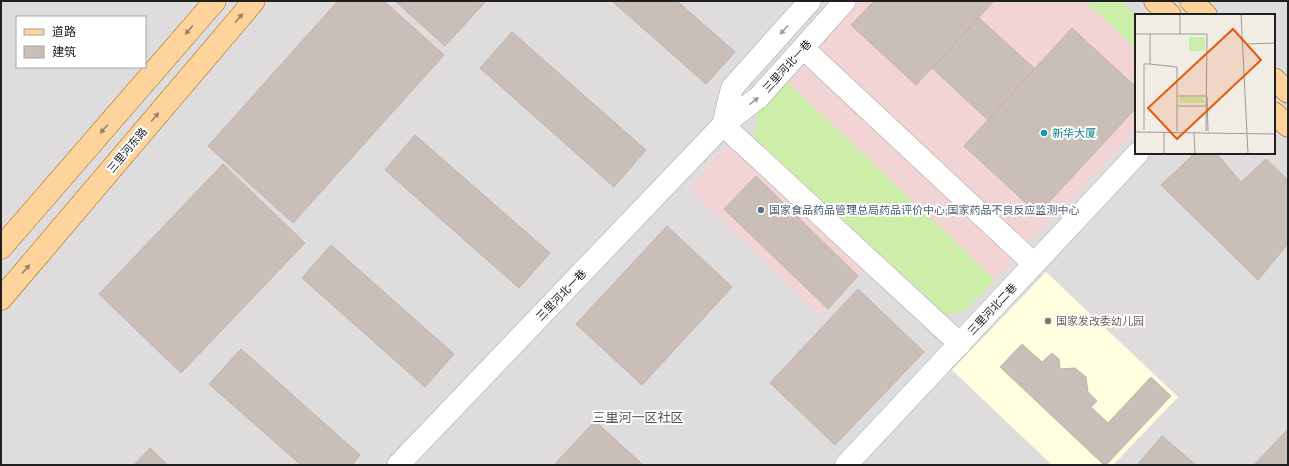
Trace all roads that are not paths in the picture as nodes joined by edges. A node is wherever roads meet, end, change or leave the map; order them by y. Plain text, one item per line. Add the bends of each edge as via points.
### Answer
1 (215, 1) edge
2 (254, 1) edge
3 (810, 1) edge
4 (845, 1) edge
5 (1155, 1) edge
6 (1191, 1) edge
7 (1169, 14) edge
8 (1205, 14) edge
9 (803, 48) junction
10 (1275, 79) edge
11 (1288, 92) edge
12 (1275, 114) edge
13 (723, 125) junction
14 (1288, 126) edge
15 (1137, 154) edge
16 (2, 246) edge
17 (1034, 264) junction
18 (1, 299) edge
19 (960, 344) junction
20 (398, 465) edge
21 (846, 465) edge

1 -> 16 main road
18 -> 2 main road, 三里河东路
3 -> 13 street via 732,88
4 - 9 street, 三里河北一巷
5 - 7 main road
6 - 8 main road
13 -> 9 street, 三里河北一巷 via 760,97
9 - 17 street
10 - 11 main road
12 - 14 main road
13 - 19 street
13 - 20 street, 三里河北一巷
15 - 17 street, 三里河北二巷
17 - 19 street, 三里河北二巷
19 - 21 street, 三里河北二巷

